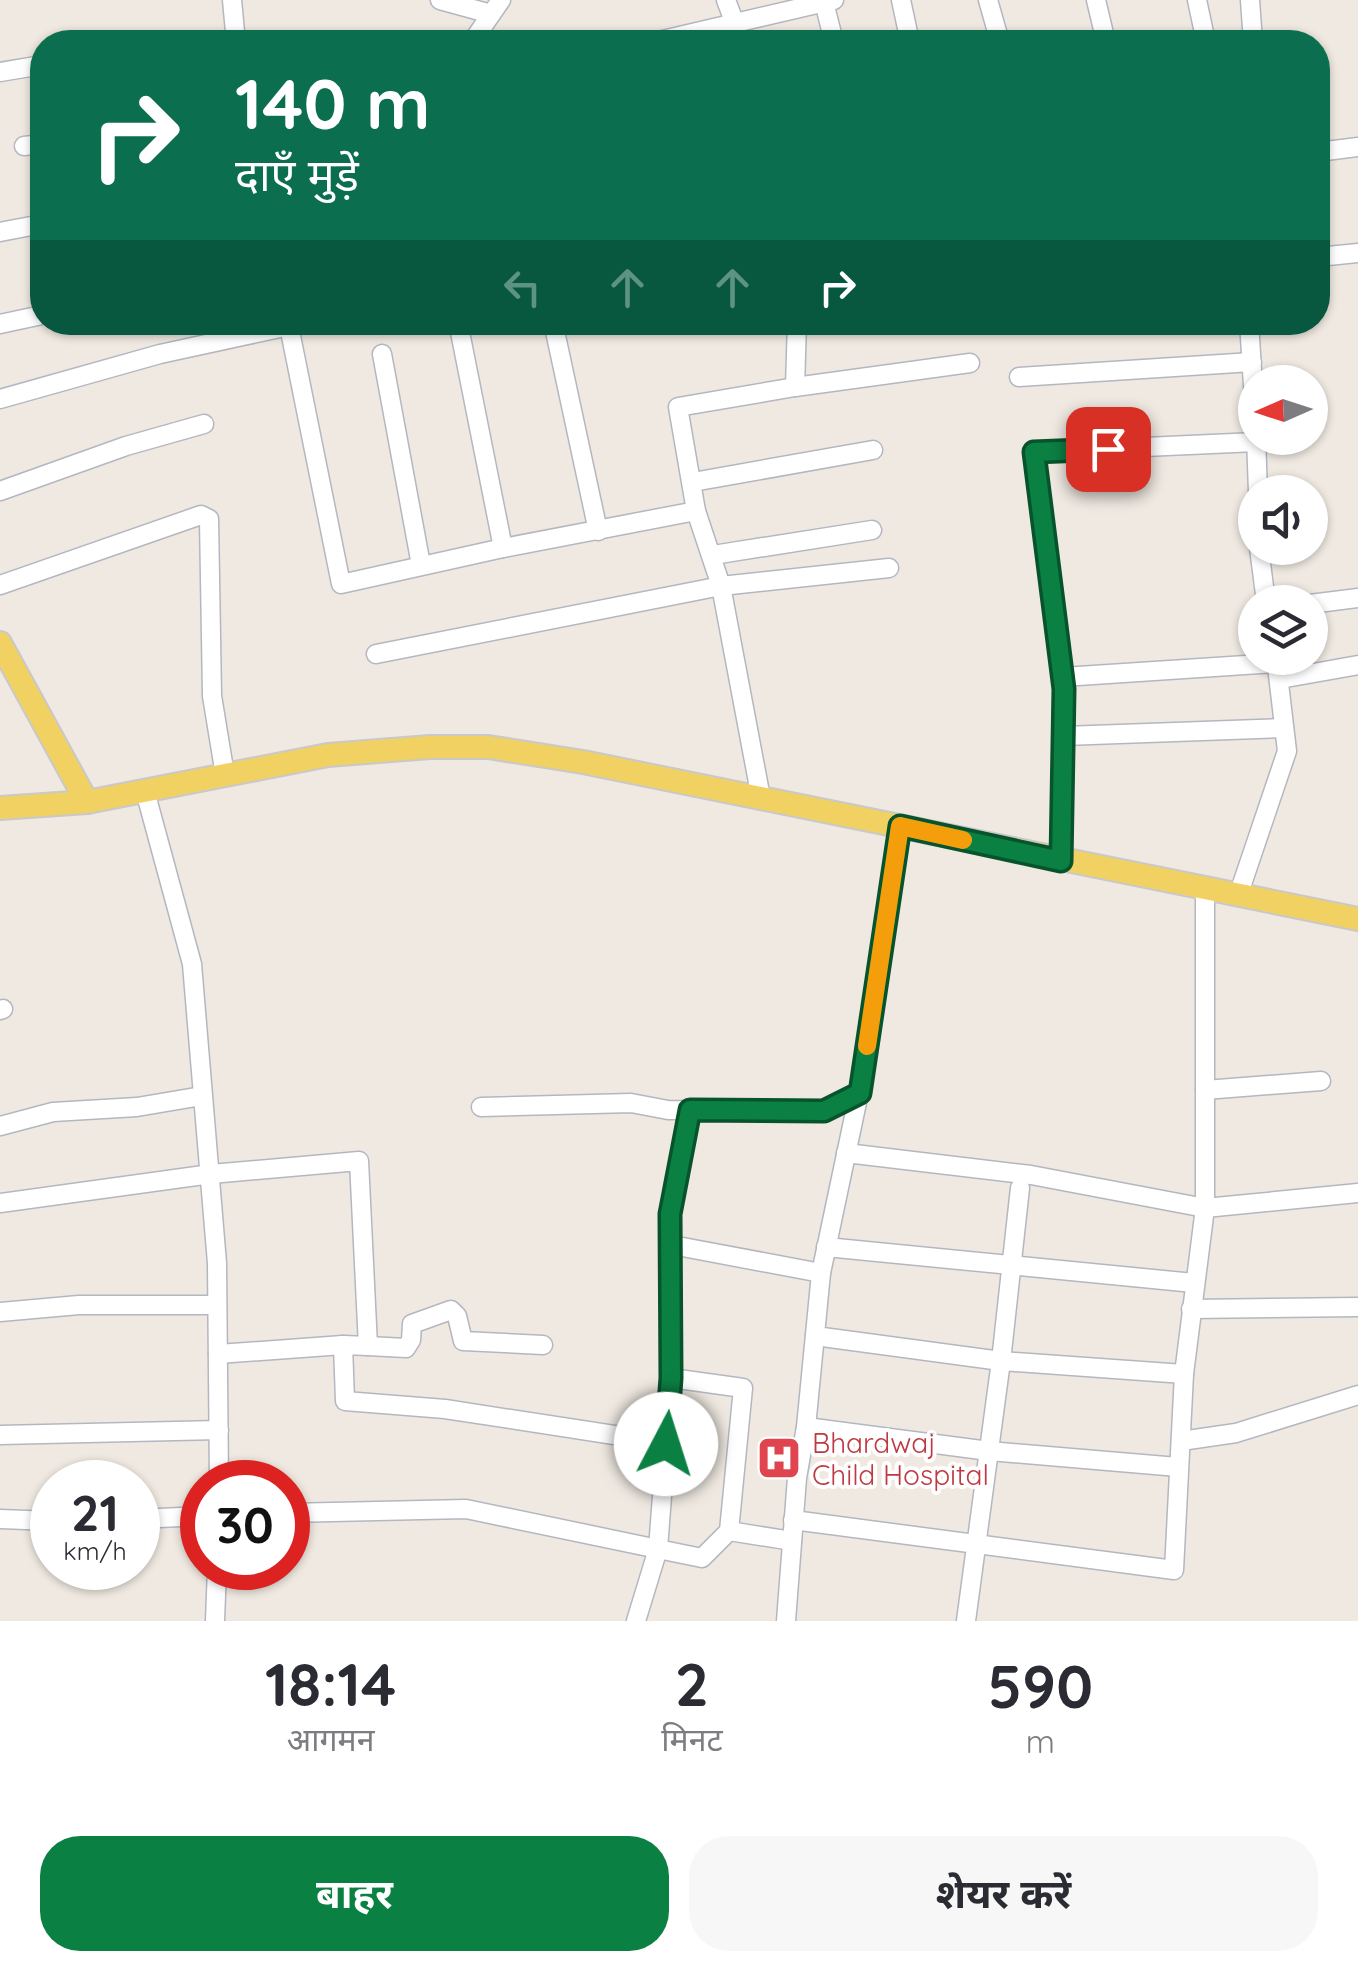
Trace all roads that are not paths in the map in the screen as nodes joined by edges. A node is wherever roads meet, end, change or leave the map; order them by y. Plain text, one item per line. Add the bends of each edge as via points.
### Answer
1 (232, 0) edge
2 (440, 0) edge
3 (726, 0) edge
4 (901, 0) edge
5 (988, 0) edge
6 (1096, 0) edge
7 (1197, 0) edge
8 (1250, 0) edge
9 (829, 1) edge
10 (496, 7) edge
11 (734, 24) junction
12 (235, 30) edge
13 (480, 30) edge
14 (707, 30) edge
15 (833, 30) edge
16 (907, 30) edge
17 (997, 30) edge
18 (1103, 30) edge
19 (1203, 30) edge
20 (1252, 30) edge
21 (30, 67) edge
22 (0, 72) edge
23 (1358, 147) edge
24 (1330, 150) edge
25 (30, 226) edge
26 (0, 232) edge
27 (1358, 253) edge
28 (1330, 256) edge
29 (30, 318) edge
30 (0, 324) edge
31 (242, 335) edge
32 (292, 335) edge
33 (461, 335) edge
34 (557, 335) edge
35 (796, 335) edge
36 (1251, 335) edge
37 (382, 354) dead end
38 (1252, 362) junction
39 (970, 363) dead end
40 (1252, 365) edge
41 (1019, 377) dead end
42 (795, 387) junction
43 (0, 400) edge
44 (204, 424) dead end
45 (1238, 441) edge
46 (873, 450) dead end
47 (693, 482) junction
48 (0, 491) edge
49 (696, 511) junction
50 (872, 530) dead end
51 (598, 531) junction
52 (502, 548) junction
53 (713, 556) junction
54 (422, 565) junction
55 (890, 568) dead end
56 (0, 585) edge
57 (721, 586) junction
58 (1358, 598) edge
59 (1328, 602) edge
60 (0, 643) edge
61 (376, 654) dead end
62 (1358, 665) edge
63 (1328, 666) edge
64 (6, 667) edge
65 (1238, 669) edge
66 (1279, 675) edge
67 (1063, 678) junction
68 (1284, 728) junction
69 (1064, 736) junction
70 (226, 775) junction
71 (146, 791) junction
72 (761, 798) junction
73 (87, 802) junction
74 (0, 808) edge
75 (900, 826) junction
76 (1061, 861) junction
77 (1205, 889) junction
78 (1238, 896) junction
79 (1358, 919) edge
80 (1321, 1081) dead end
81 (1205, 1090) junction
82 (860, 1093) junction
83 (202, 1096) junction
84 (481, 1107) dead end
85 (690, 1110) junction
86 (0, 1126) edge
87 (846, 1153) junction
88 (211, 1174) junction
89 (1020, 1188) dead end
90 (1358, 1194) edge
91 (0, 1203) edge
92 (1204, 1208) junction
93 (672, 1246) junction
94 (826, 1247) junction
95 (1009, 1267) junction
96 (821, 1273) junction
97 (1194, 1282) junction
98 (216, 1305) junction
99 (1358, 1308) edge
100 (1191, 1309) junction
101 (0, 1312) edge
102 (815, 1336) junction
103 (343, 1345) junction
104 (543, 1345) dead end
105 (368, 1346) junction
106 (218, 1354) junction
107 (1001, 1361) junction
108 (1184, 1374) junction
109 (671, 1378) junction
110 (1358, 1395) edge
111 (806, 1427) junction
112 (219, 1430) junction
113 (0, 1435) edge
114 (1181, 1440) junction
115 (666, 1444) junction
116 (989, 1451) junction
117 (219, 1460) edge
118 (1178, 1467) junction
119 (310, 1513) edge
120 (0, 1519) edge
121 (30, 1520) edge
122 (794, 1520) junction
123 (729, 1531) junction
124 (792, 1540) junction
125 (976, 1544) junction
126 (658, 1549) junction
127 (217, 1590) edge
128 (215, 1621) edge
129 (636, 1621) edge
130 (786, 1621) edge
131 (966, 1621) edge

1 - 12 street
2 - 10 street
3 - 11 street
4 - 16 street
5 - 17 street
6 - 18 street
7 - 19 street
8 - 20 street
9 - 11 street
9 - 15 street
10 - 13 street
11 - 14 street
21 - 22 street
23 - 24 street
25 - 26 street
27 - 28 street
29 - 30 street
31 - 43 street
32 - 54 street via 341,584
33 - 52 street
34 - 51 street
35 - 42 street
36 - 38 street
37 - 54 street
38 - 40 street
38 - 41 street
39 - 42 street
42 - 47 street via 678,406
44 - 48 street
45 - 67 street via 1034,452
46 - 47 street
47 - 49 street
49 - 51 street
49 - 53 street
50 - 53 street
51 - 52 street
52 - 54 street
53 - 57 street
55 - 57 street
56 - 70 street via 201,514 209,518 212,696
57 - 61 street
57 - 72 street
58 - 59 street
60 - 64 main road
62 - 63 street
64 - 73 main road
65 - 67 street
66 - 68 street
67 - 69 street
68 - 69 street
68 - 78 street via 1287,751
69 - 76 street
70 - 71 main road
70 - 72 main road via 328,755 488,747
71 - 73 main road
71 - 83 street via 192,964
72 - 75 main road
73 - 74 main road
75 - 76 main road
75 - 82 street
76 - 77 main road
77 - 78 main road
77 - 81 street
78 - 79 main road
80 - 81 street
81 - 92 street
82 - 85 street via 824,1111
82 - 87 street
83 - 86 street via 53,1112
83 - 88 street
84 - 85 street via 631,1103
85 - 93 street via 670,1214
87 - 92 street via 1030,1175
87 - 94 street
88 - 91 street
88 - 98 street
88 - 105 street via 359,1161
89 - 95 street
90 - 92 street
92 - 97 street
93 - 96 street
93 - 109 street
94 - 95 street
94 - 96 street
95 - 97 street
95 - 107 street
96 - 102 street
97 - 100 street
98 - 101 street
98 - 106 street
99 - 100 street
100 - 108 street
102 - 107 street
102 - 111 street
103 - 105 street
103 - 106 street
103 - 115 street via 345,1401 445,1409
104 - 105 street via 463,1341 451,1310 412,1324 406,1348
106 - 112 street
107 - 108 street
107 - 116 street
108 - 114 street
109 - 115 street
109 - 123 street via 743,1388
110 - 114 street via 1236,1433
111 - 116 street
111 - 122 street
112 - 113 street
112 - 117 street
114 - 118 street
115 - 126 street
116 - 118 street
116 - 125 street
118 - 125 street via 1174,1570
119 - 126 street via 466,1509
120 - 121 street
122 - 124 street
122 - 125 street
123 - 124 street
123 - 126 street via 702,1558
124 - 130 street
125 - 131 street
126 - 129 street
127 - 128 street

